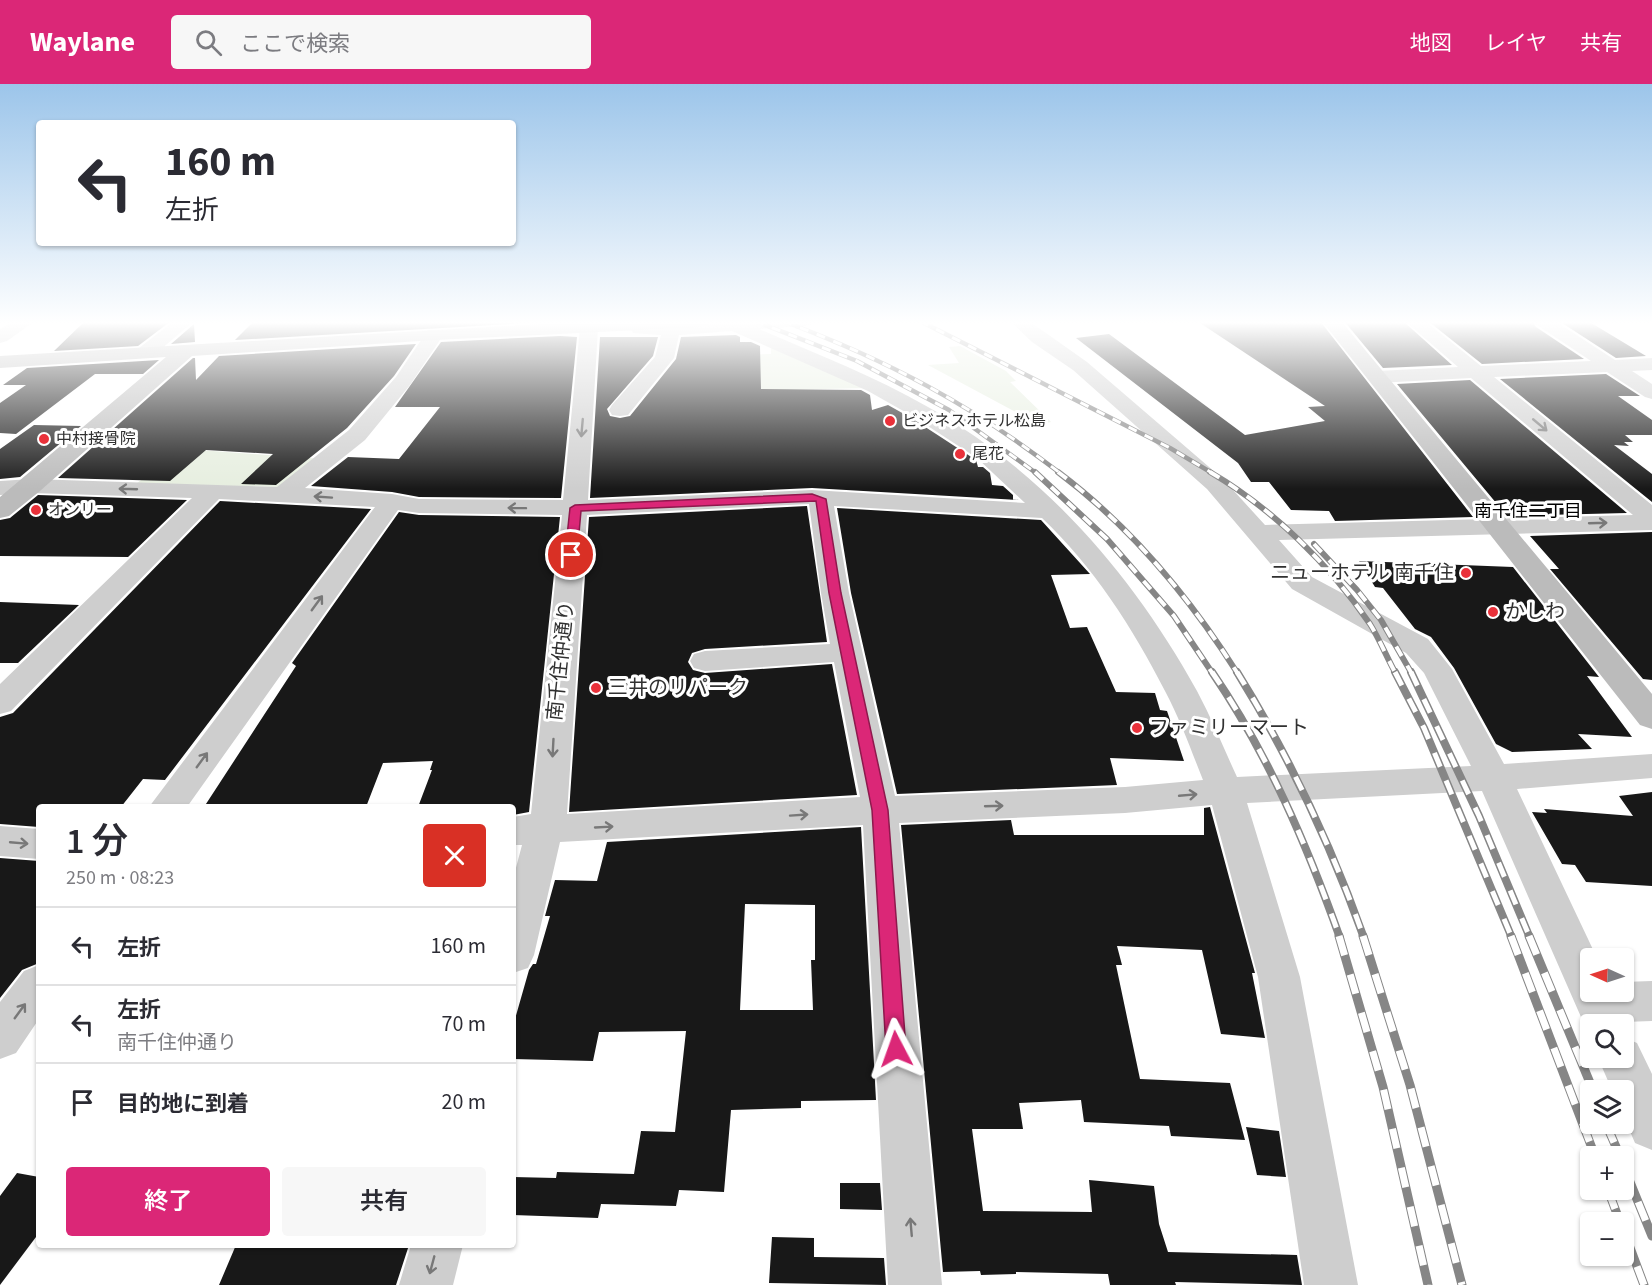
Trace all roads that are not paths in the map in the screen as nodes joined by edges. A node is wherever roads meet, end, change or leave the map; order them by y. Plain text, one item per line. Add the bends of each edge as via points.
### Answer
1 (156, 377) edge
2 (406, 377) edge
3 (593, 377) edge
4 (648, 377) edge
5 (854, 377) edge
6 (1093, 377) edge
7 (1377, 377) edge
8 (1483, 377) edge
9 (1628, 377) edge
10 (1652, 393) edge
11 (620, 410) dead end
12 (31, 486) junction
13 (0, 488) edge
14 (212, 492) junction
15 (283, 494) junction
16 (821, 499) junction
17 (392, 501) junction
18 (575, 508) junction
19 (0, 510) edge
20 (1049, 510) junction
21 (1652, 520) edge
22 (1498, 526) junction
23 (1259, 533) junction
24 (848, 652) junction
25 (705, 661) dead end
26 (0, 703) edge
27 (1652, 717) edge
28 (1652, 766) edge
29 (1494, 778) junction
30 (1226, 791) junction
31 (169, 804) edge
32 (880, 810) junction
33 (529, 830) edge
34 (0, 841) edge
35 (36, 844) edge
36 (516, 931) edge
37 (1580, 967) edge
38 (36, 988) edge
39 (1634, 1001) edge
40 (1652, 1001) edge
41 (0, 1038) edge
42 (1626, 1068) edge
43 (1652, 1126) edge
44 (436, 1248) edge
45 (426, 1285) edge
46 (915, 1285) edge
47 (1331, 1285) edge

1 - 12 street
2 - 15 street via 357,435
3 -> 18 street, 南千住仲通り
4 - 11 street
5 - 20 street via 922,412 984,453
6 - 23 street via 1215,484
7 - 22 street
8 -> 21 street
9 - 10 street
12 - 13 street
14 -> 12 street
12 - 19 street
14 - 15 street
14 - 26 street
17 -> 15 street
16 - 18 street
16 - 20 street
16 - 24 street
18 -> 17 street via 419,506
31 -> 17 street
18 -> 33 street, 南千住仲通り via 549,814
20 - 30 street via 1095,558 1140,623 1181,691
22 -> 21 street
22 - 23 street
22 - 27 street
23 - 29 street via 1302,583 1417,646 1437,669
24 - 25 street
24 - 32 street
28 - 29 street
29 - 30 street
29 - 37 street
32 -> 30 street via 1125,800
30 - 47 street via 1279,977
33 -> 32 street
46 -> 32 street
33 - 36 street, 南千住仲通り
34 -> 35 street
41 -> 38 street
39 - 40 street
42 - 43 street
44 -> 45 street

